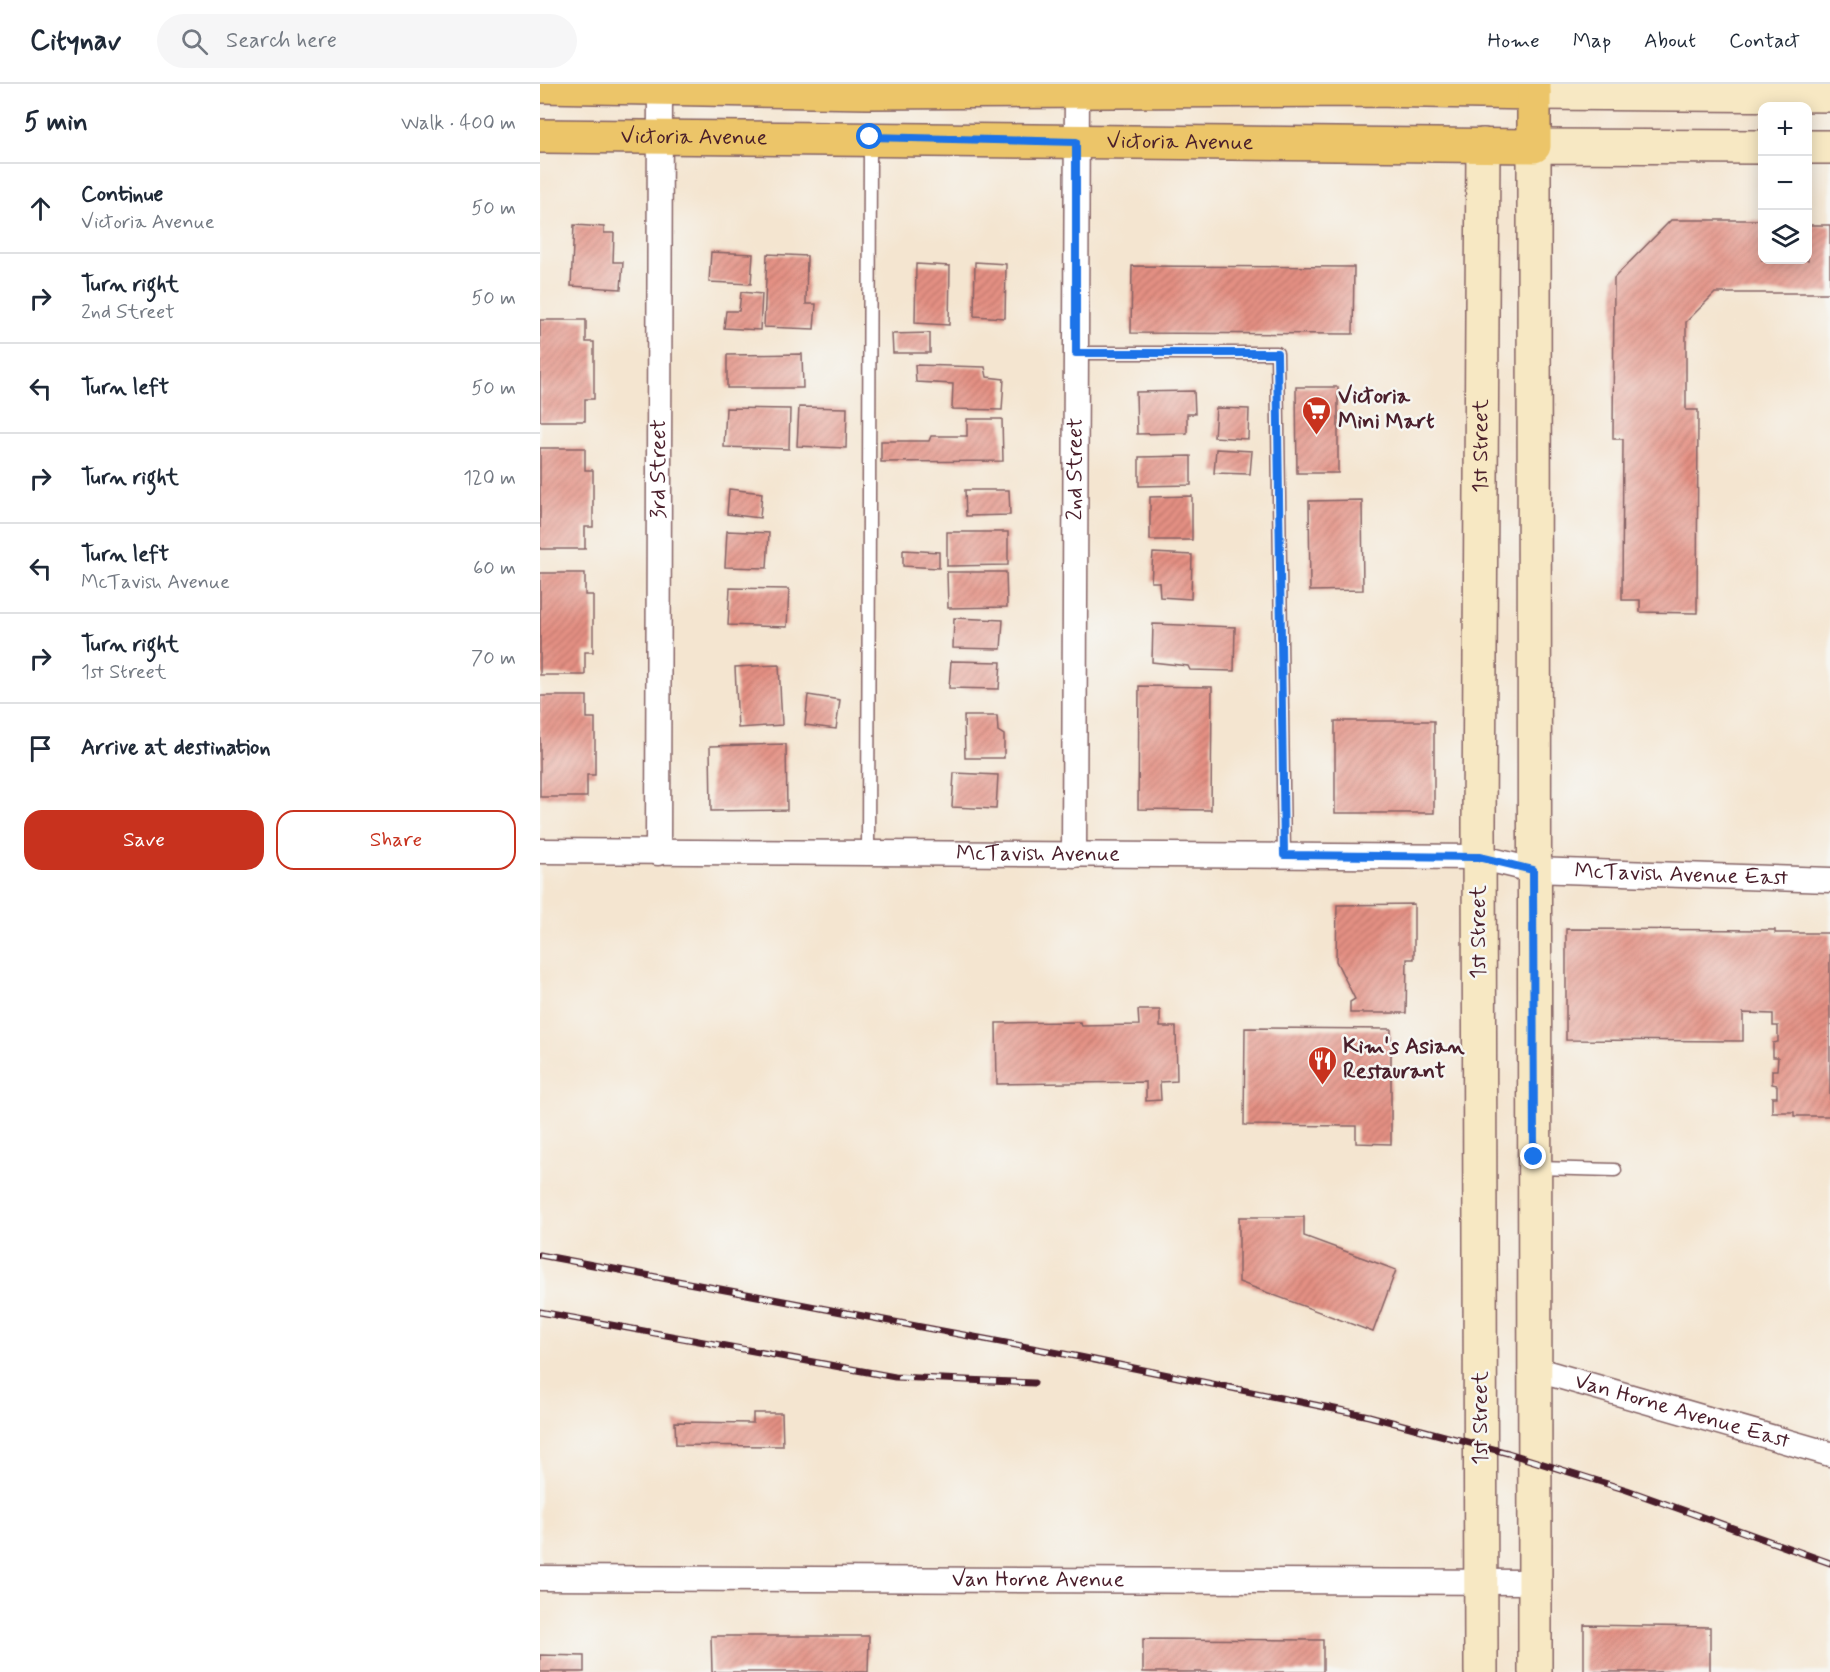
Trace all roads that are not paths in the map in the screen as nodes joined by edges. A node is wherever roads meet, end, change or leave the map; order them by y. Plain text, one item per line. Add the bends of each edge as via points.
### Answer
1 (540, 86) edge
2 (660, 86) edge
3 (1077, 87) edge
4 (867, 88) edge
5 (1283, 88) edge
6 (1483, 88) edge
7 (1534, 89) edge
8 (1830, 95) edge
9 (540, 136) edge
10 (661, 136) junction
11 (870, 137) junction
12 (1076, 142) junction
13 (1483, 145) junction
14 (1534, 146) junction
15 (1758, 147) edge
16 (1812, 147) edge
17 (1830, 147) edge
18 (1076, 353) junction
19 (540, 851) edge
20 (658, 852) junction
21 (868, 854) junction
22 (1074, 855) junction
23 (1284, 855) junction
24 (1479, 857) junction
25 (1533, 870) junction
26 (1830, 880) edge
27 (1534, 1168) junction
28 (1615, 1170) dead end
29 (1534, 1369) junction
30 (1830, 1454) edge
31 (540, 1578) edge
32 (1481, 1581) junction
33 (1536, 1582) junction
34 (1481, 1672) edge
35 (1535, 1672) edge

1 - 2 main road, Victoria Avenue
2 - 4 main road, Victoria Avenue
2 - 10 street, 3rd Street
3 - 4 main road, Victoria Avenue
3 - 5 main road, Victoria Avenue
3 - 12 street, 2nd Street
5 - 6 main road, Victoria Avenue
6 - 7 main road, Victoria Avenue
6 - 13 main road, 1st Street
7 - 8 main road
7 - 14 main road
9 - 10 main road, Victoria Avenue
10 - 11 main road, Victoria Avenue
10 - 20 street, 3rd Street
11 - 12 main road, Victoria Avenue
11 - 21 lane
12 - 13 main road, Victoria Avenue
12 - 18 street, 2nd Street
13 - 14 main road, Victoria Avenue
13 - 24 main road, 1st Street
14 - 15 main road
14 - 25 main road
16 - 17 main road
18 - 22 street, 2nd Street
18 - 23 lane via 1277,353
19 - 20 street, McTavish Avenue
20 - 21 street, McTavish Avenue
21 - 22 street, McTavish Avenue
22 - 23 street, McTavish Avenue
23 - 24 street, McTavish Avenue
24 - 25 street, McTavish Avenue
24 - 32 main road, 1st Street
25 - 26 street, McTavish Avenue East
25 - 27 main road
27 - 28 lane
27 - 29 main road
29 - 30 street, Van Horne Avenue East
29 - 33 main road
31 - 32 street, Van Horne Avenue
32 - 33 street, Van Horne Avenue
32 - 34 main road, 1st Street
33 - 35 main road

